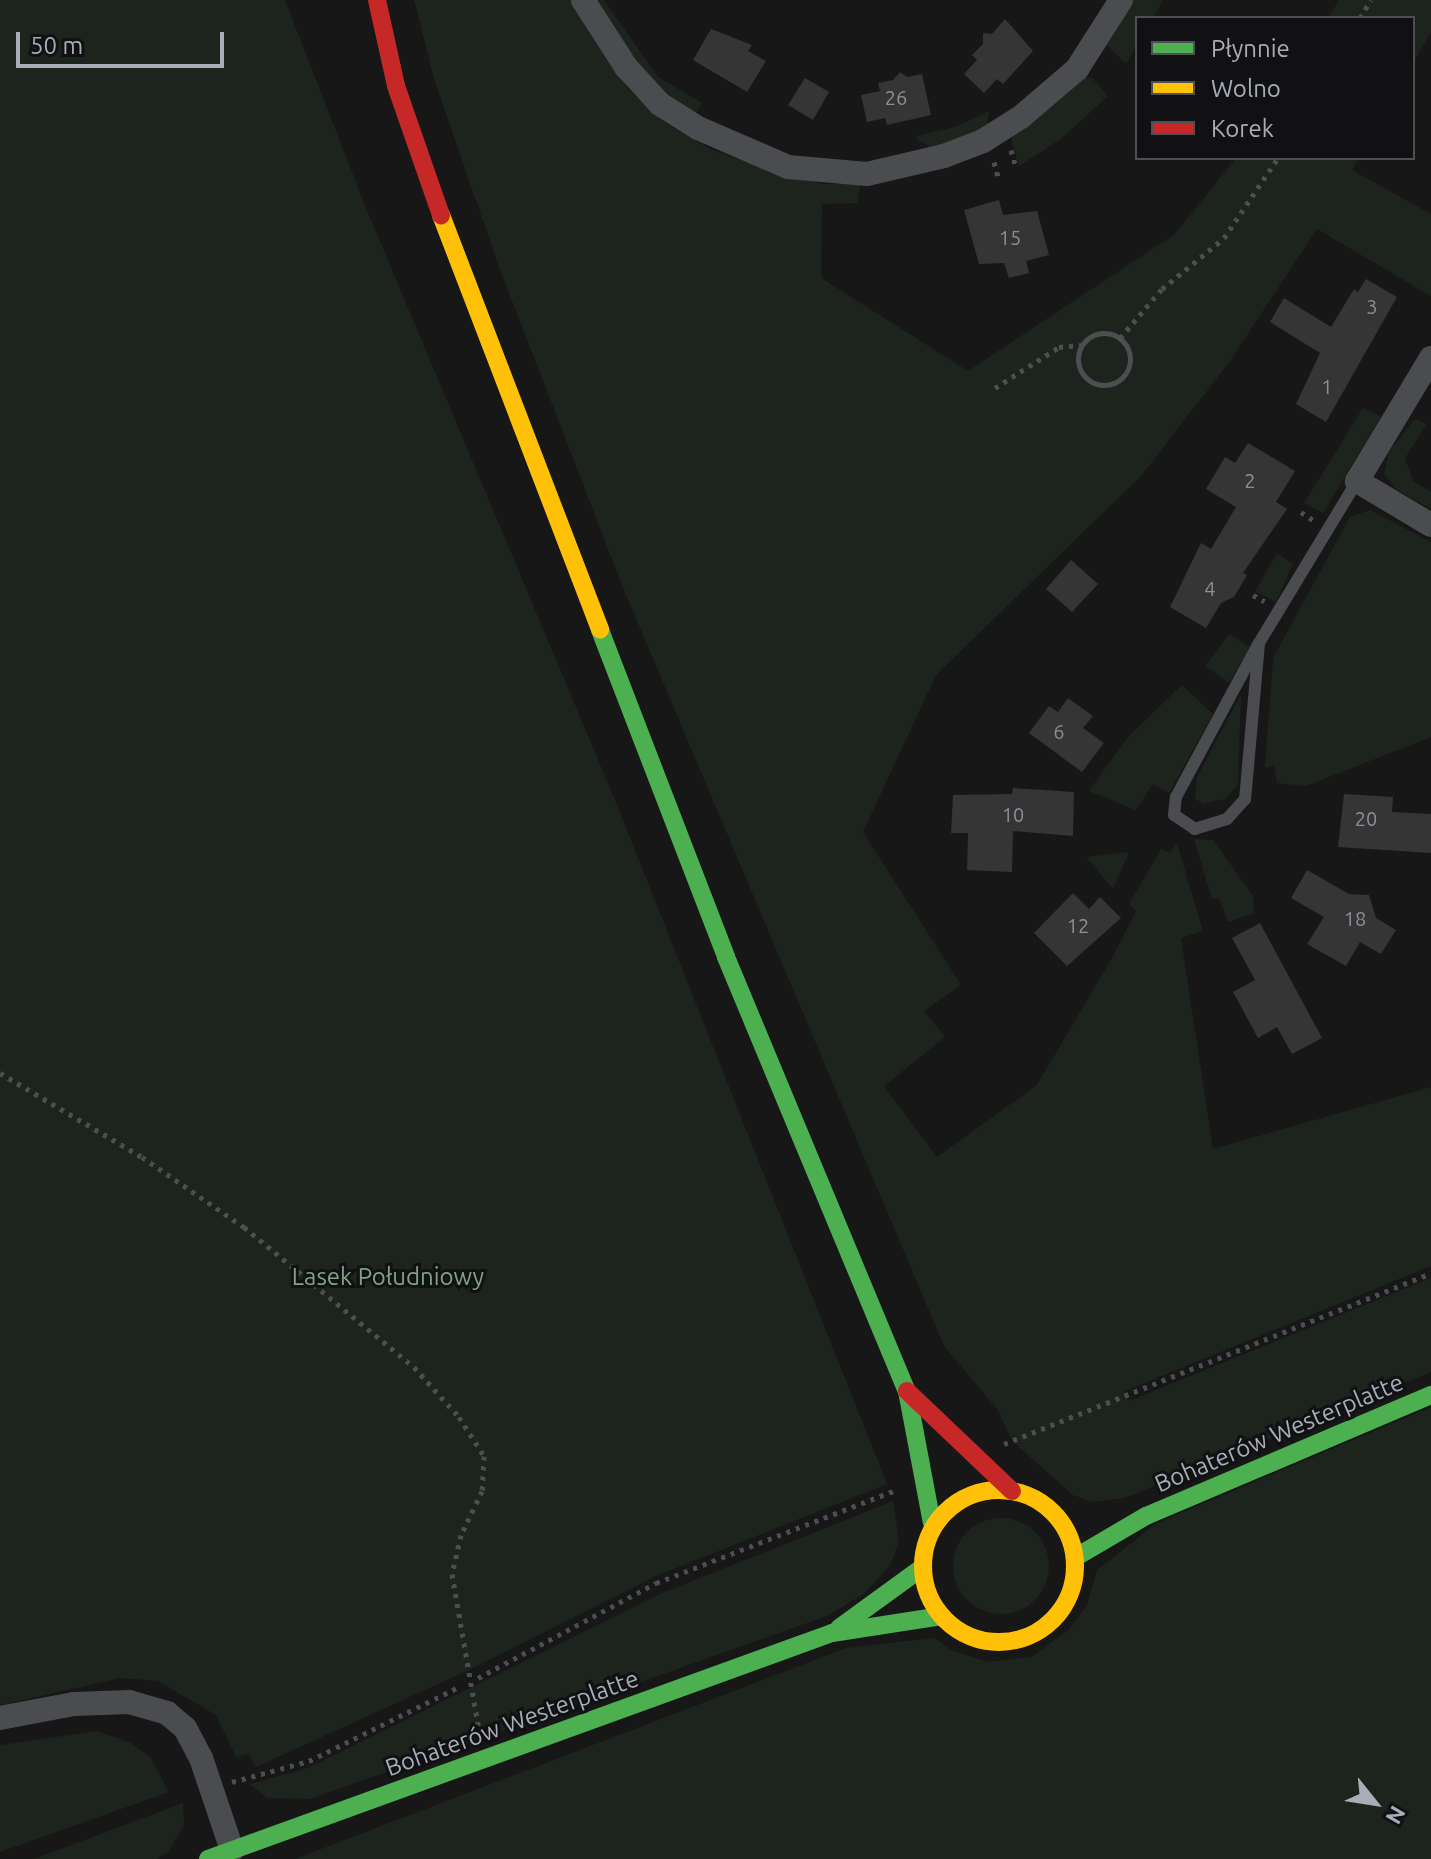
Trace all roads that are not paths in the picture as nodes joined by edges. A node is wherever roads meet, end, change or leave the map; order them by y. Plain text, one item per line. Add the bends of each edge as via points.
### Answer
1 (377, 0) edge
2 (583, 0) edge
3 (1121, 0) edge
4 (1431, 358) edge
5 (1357, 481) junction
6 (1431, 525) edge
7 (1259, 643) junction
8 (907, 1391) junction
9 (1431, 1395) edge
10 (1012, 1491) junction
11 (1146, 1516) junction
12 (932, 1523) junction
13 (1065, 1526) junction
14 (1076, 1557) junction
15 (923, 1567) junction
16 (942, 1616) junction
17 (832, 1633) junction
18 (0, 1718) edge
19 (233, 1854) edge
20 (208, 1859) edge

1 - 8 main road via 396,86 460,267 726,957
2 - 3 street via 626,67 660,104 698,128 788,167 867,174 944,156 983,141 1021,117 1077,69
4 - 5 street
5 - 6 street
5 - 7 lane
7 - 7 lane via 1245,799 1227,819 1195,829 1180,822 1171,808
8 - 10 main road
8 - 12 main road
9 - 11 main road, Bohaterów Westerplatte
10 - 12 main road via 985,1491 956,1502
10 - 13 main road via 1037,1499
11 - 13 main road, Bohaterów Westerplatte
11 - 14 main road, Bohaterów Westerplatte
12 - 15 main road
13 - 14 main road
14 - 16 main road via 1067,1603 1032,1636 985,1641
15 - 16 main road via 928,1593
15 - 17 main road, Bohaterów Westerplatte
16 - 17 main road, Bohaterów Westerplatte
17 - 19 main road, Bohaterów Westerplatte
18 - 19 street via 74,1704 129,1702 167,1713 185,1728 201,1758
19 - 20 main road, Bohaterów Westerplatte

